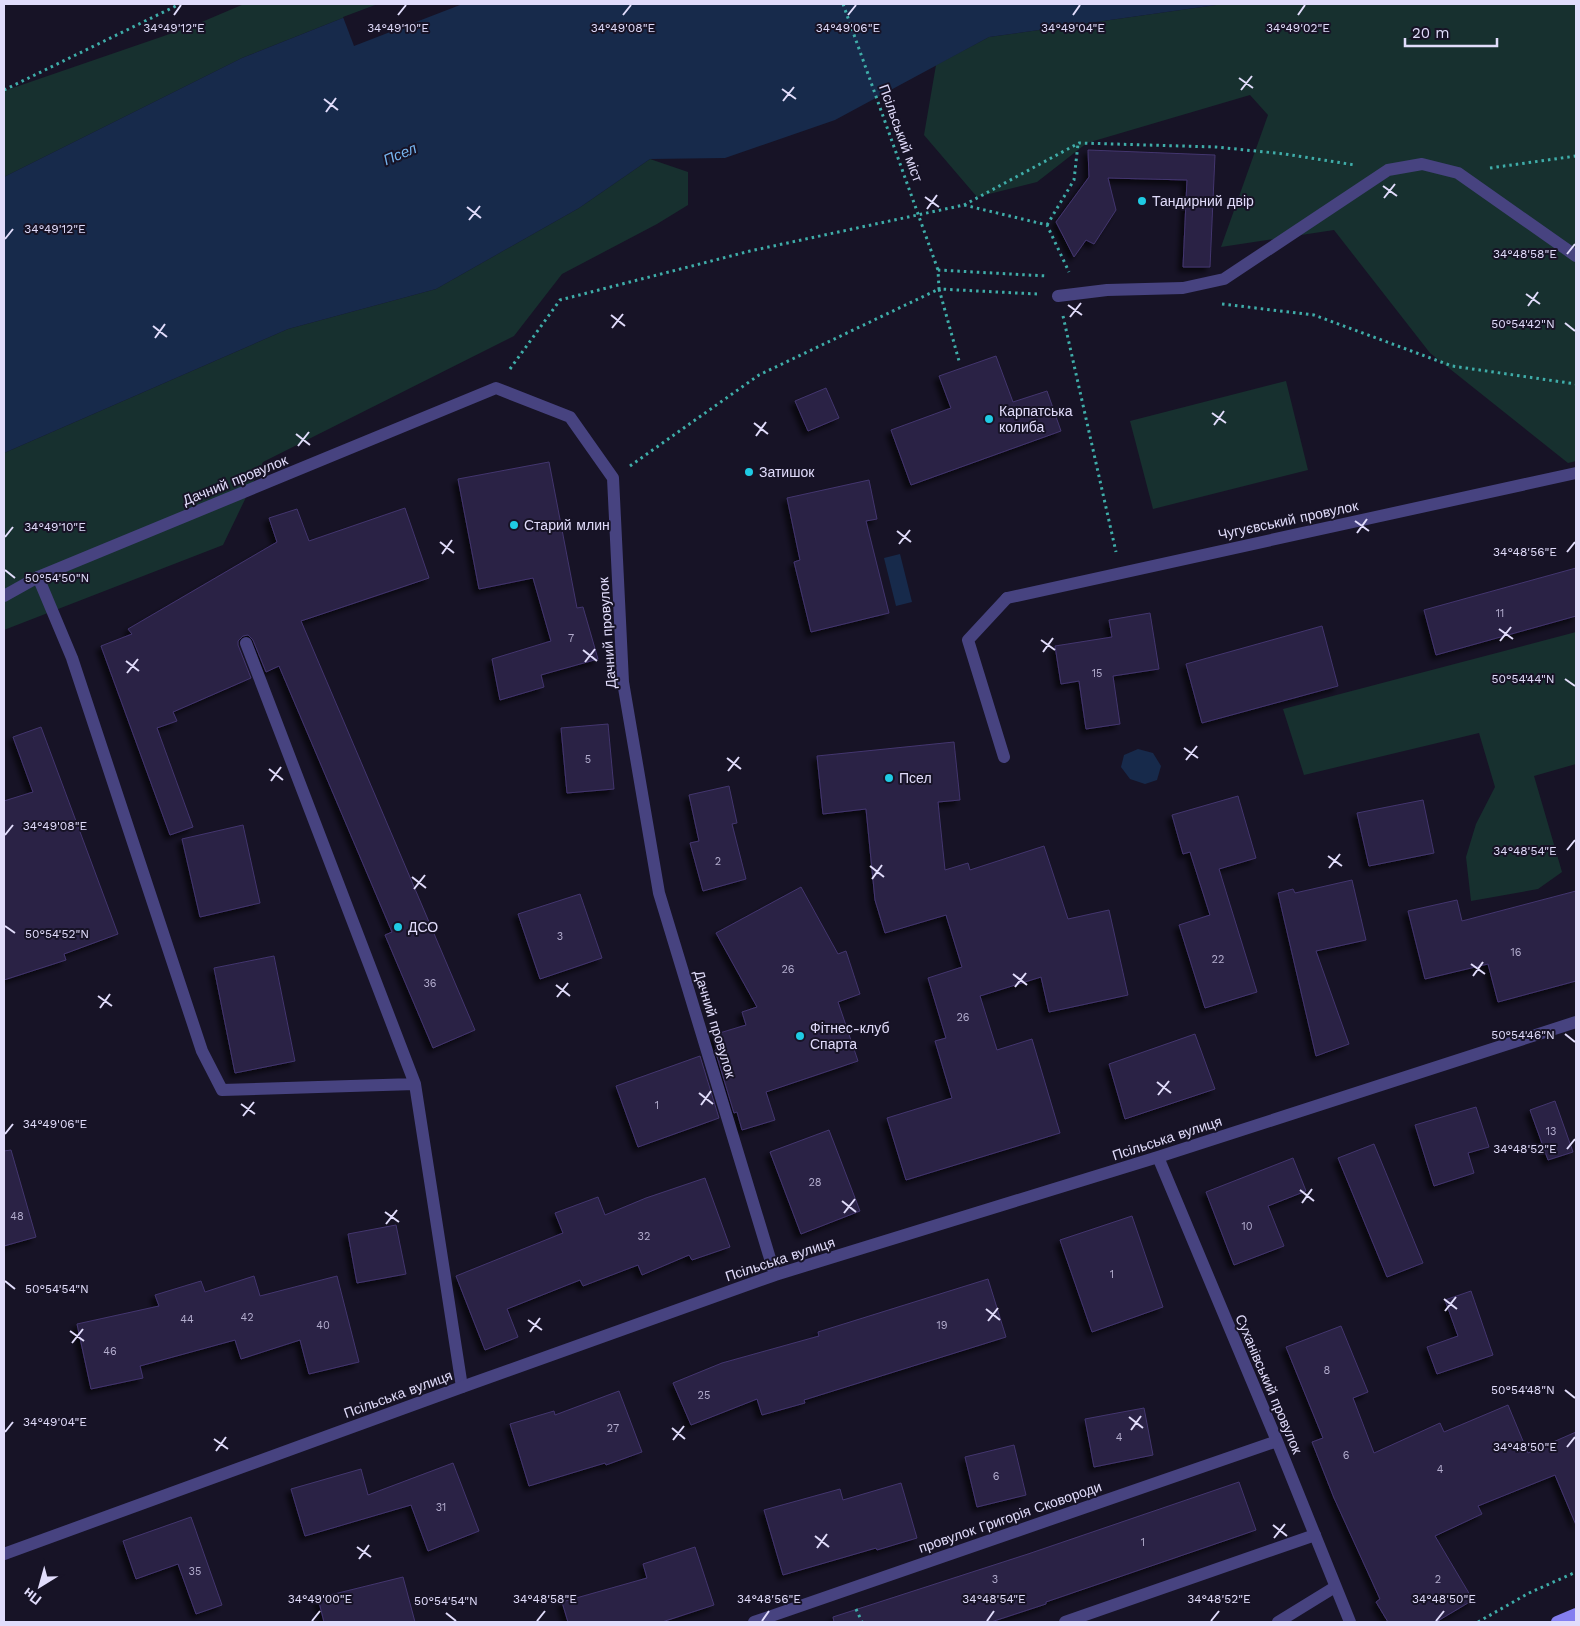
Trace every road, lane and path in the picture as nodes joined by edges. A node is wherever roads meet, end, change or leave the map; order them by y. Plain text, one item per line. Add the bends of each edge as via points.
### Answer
1 (180, 4) edge
2 (843, 4) edge
3 (4, 90) edge
4 (1078, 143) junction
5 (1576, 156) edge
6 (1388, 170) junction
7 (1458, 173) junction
8 (964, 205) junction
9 (1047, 225) junction
10 (1576, 256) edge
11 (938, 270) junction
12 (939, 289) junction
13 (1078, 293) junction
14 (1058, 296) junction
15 (1216, 303) dead end
16 (959, 361) dead end
17 (1576, 384) edge
18 (496, 388) junction
19 (1576, 473) edge
20 (613, 478) junction
21 (1120, 572) junction
22 (38, 577) junction
23 (4, 596) edge
24 (246, 643) dead end
25 (1004, 757) dead end
26 (1576, 1022) edge
27 (415, 1084) junction
28 (1158, 1157) junction
29 (775, 1275) junction
30 (462, 1387) junction
31 (1277, 1441) junction
32 (1315, 1535) junction
33 (4, 1554) edge
34 (1576, 1572) edge
35 (1335, 1587) junction
36 (1576, 1614) edge
37 (754, 1622) edge
38 (1065, 1622) edge
39 (1278, 1622) edge
40 (1350, 1622) edge
41 (1478, 1622) edge
42 (1557, 1622) edge

1 - 3 path
2 - 11 path, Псільський міст, bridge
4 - 6 path via 1216,147
4 - 8 path
4 - 9 path via 1074,180
5 - 7 path
6 - 7 street via 1422,164
6 - 13 street via 1224,279 1183,288
7 - 10 street
8 - 9 path
8 - 18 path via 750,251 560,300
9 - 13 path
11 - 12 path, Псільський міст
11 - 14 path via 1052,276
12 - 14 path
12 - 16 path, Псільський міст
12 - 20 path via 759,375
13 - 14 street
14 - 21 path
15 - 17 path via 1314,314 1452,366
18 - 20 street via 570,417
18 - 22 street, Дачний провулок
19 - 21 street, Чугуєвський провулок
20 - 29 street, Дачний провулок via 623,682 660,893
21 - 25 street, Чугуєвський провулок via 1007,598 968,640
22 - 23 street, Дачний провулок
22 - 27 street via 72,658 202,1051 222,1090
24 - 27 street
26 - 28 street, Псільська вулиця
27 - 30 street
28 - 29 street, Псільська вулиця
28 - 31 street, Суханівський провулок
29 - 30 street, Псільська вулиця
30 - 33 street, Псільська вулиця
31 - 32 street, Суханівський провулок
31 - 37 street, провулок Григорія Сковороди
32 - 35 street, Суханівський провулок
32 - 38 street
34 - 41 path
35 - 39 street
35 - 40 street, Суханівський провулок
36 - 42 main road

